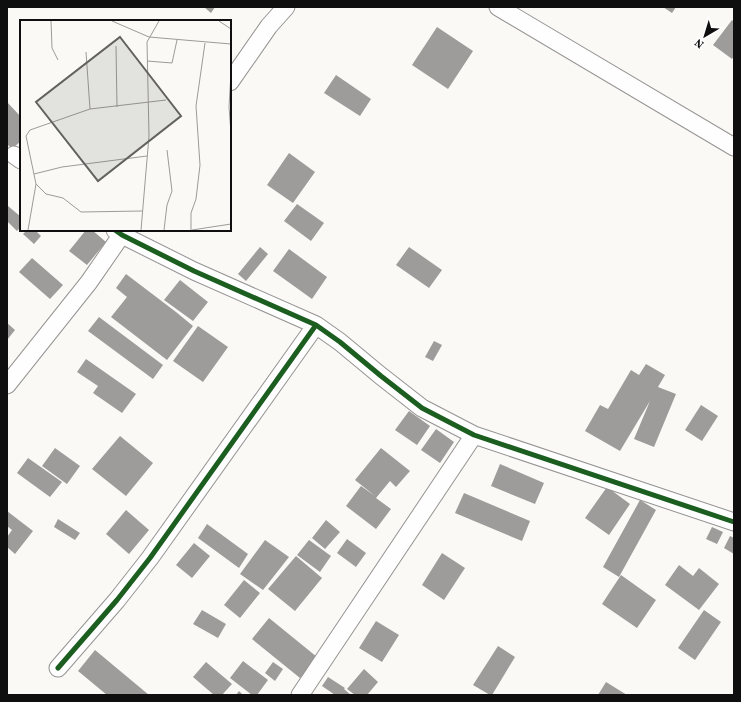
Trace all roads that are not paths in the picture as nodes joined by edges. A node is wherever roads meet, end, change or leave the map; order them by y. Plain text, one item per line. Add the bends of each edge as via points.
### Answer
1 (286, 7) edge
2 (498, 7) edge
3 (231, 81) edge
4 (734, 147) edge
5 (121, 232) edge
6 (316, 325) junction
7 (7, 385) edge
8 (474, 435) junction
9 (734, 522) edge
10 (58, 668) dead end
11 (300, 695) edge

1 - 3 street via 269,26
2 - 4 street
5 - 6 street via 194,271
5 - 7 street via 89,282
6 - 8 street via 422,408
6 - 10 street via 150,558
8 - 9 street
8 - 11 street

